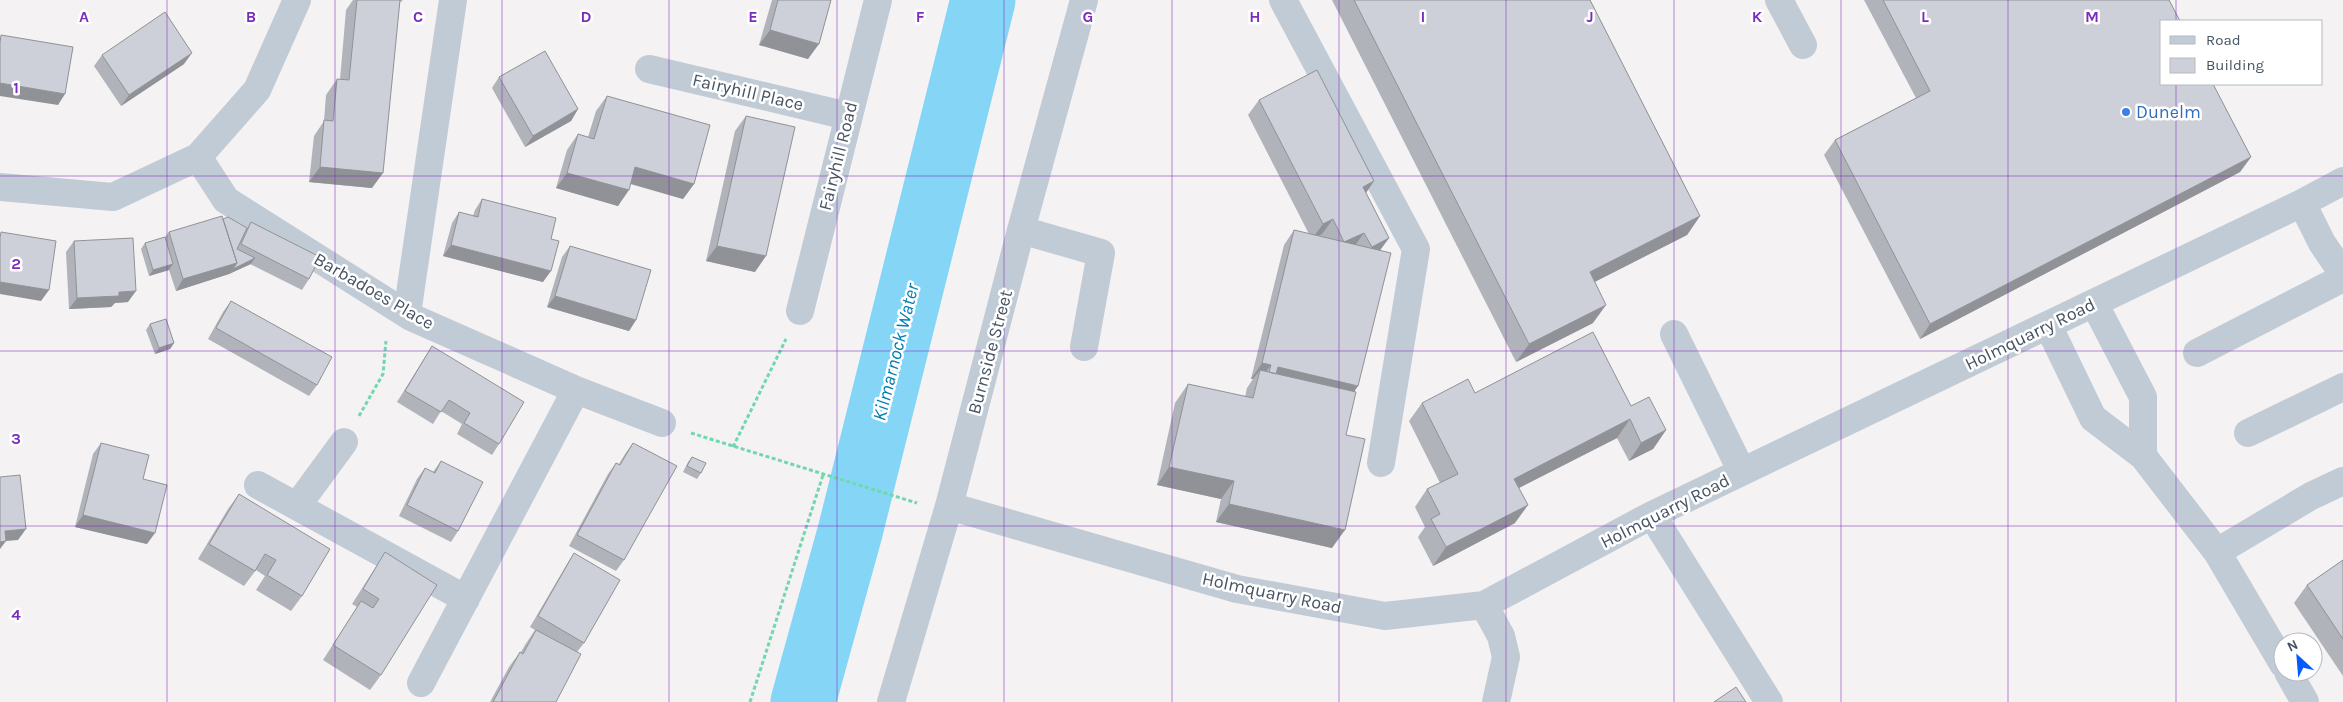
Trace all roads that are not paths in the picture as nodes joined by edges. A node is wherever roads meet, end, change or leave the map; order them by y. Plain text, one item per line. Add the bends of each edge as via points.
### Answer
1 (296, 0) edge
2 (453, 0) edge
3 (878, 0) edge
4 (1084, 0) edge
5 (1283, 0) edge
6 (1779, 0) edge
7 (1803, 45) dead end
8 (649, 69) dead end
9 (848, 116) junction
10 (198, 158) junction
11 (2343, 181) edge
12 (0, 187) edge
13 (2302, 203) junction
14 (1021, 230) junction
15 (2343, 276) edge
16 (2094, 303) junction
17 (800, 312) road end
18 (409, 316) junction
19 (2048, 325) junction
20 (1674, 334) dead end
21 (1084, 347) dead end
22 (2197, 353) dead end
23 (2343, 387) edge
24 (576, 390) junction
25 (662, 423) road end
26 (2248, 433) dead end
27 (344, 442) road end
28 (2143, 456) junction
29 (1380, 463) dead end
30 (1742, 472) junction
31 (2343, 481) edge
32 (258, 485) dead end
33 (297, 506) junction
34 (938, 506) junction
35 (1652, 515) junction
36 (2217, 552) junction
37 (466, 599) junction
38 (1484, 605) junction
39 (2273, 647) edge
40 (2294, 682) edge
41 (421, 683) dead end
42 (891, 702) edge
43 (1496, 702) edge
44 (1769, 702) edge
45 (2305, 702) edge

1 - 10 street via 257,90
2 - 18 street
3 - 9 street, Fairyhill Road
4 - 14 street, Burnside Street
5 - 29 street via 1416,249
6 - 7 street
8 - 9 street, Fairyhill Place
9 - 17 street, Fairyhill Road
10 - 12 street via 113,197
10 - 18 street, Barbadoes Place via 226,200
11 - 13 street, Holmquarry Road
13 - 15 street
13 - 16 street, Holmquarry Road
14 - 21 street via 1101,253
14 - 34 street, Burnside Street
15 - 22 street
16 - 19 street, Holmquarry Road
16 - 28 street via 2143,397
18 - 24 street, Barbadoes Place
19 - 28 street via 2093,418
19 - 30 street, Holmquarry Road
20 - 30 street
23 - 26 street
24 - 25 street, Barbadoes Place
24 - 37 street
27 - 33 street
28 - 36 street
30 - 35 street, Holmquarry Road
31 - 36 street via 2311,496
32 - 33 street
33 - 37 street
34 - 38 street, Holmquarry Road via 1237,589 1385,616
34 - 42 street, Burnside Street
35 - 38 street, Holmquarry Road
35 - 44 street
36 - 39 street
37 - 41 street
38 - 43 street via 1501,636 1506,657
40 - 45 street

